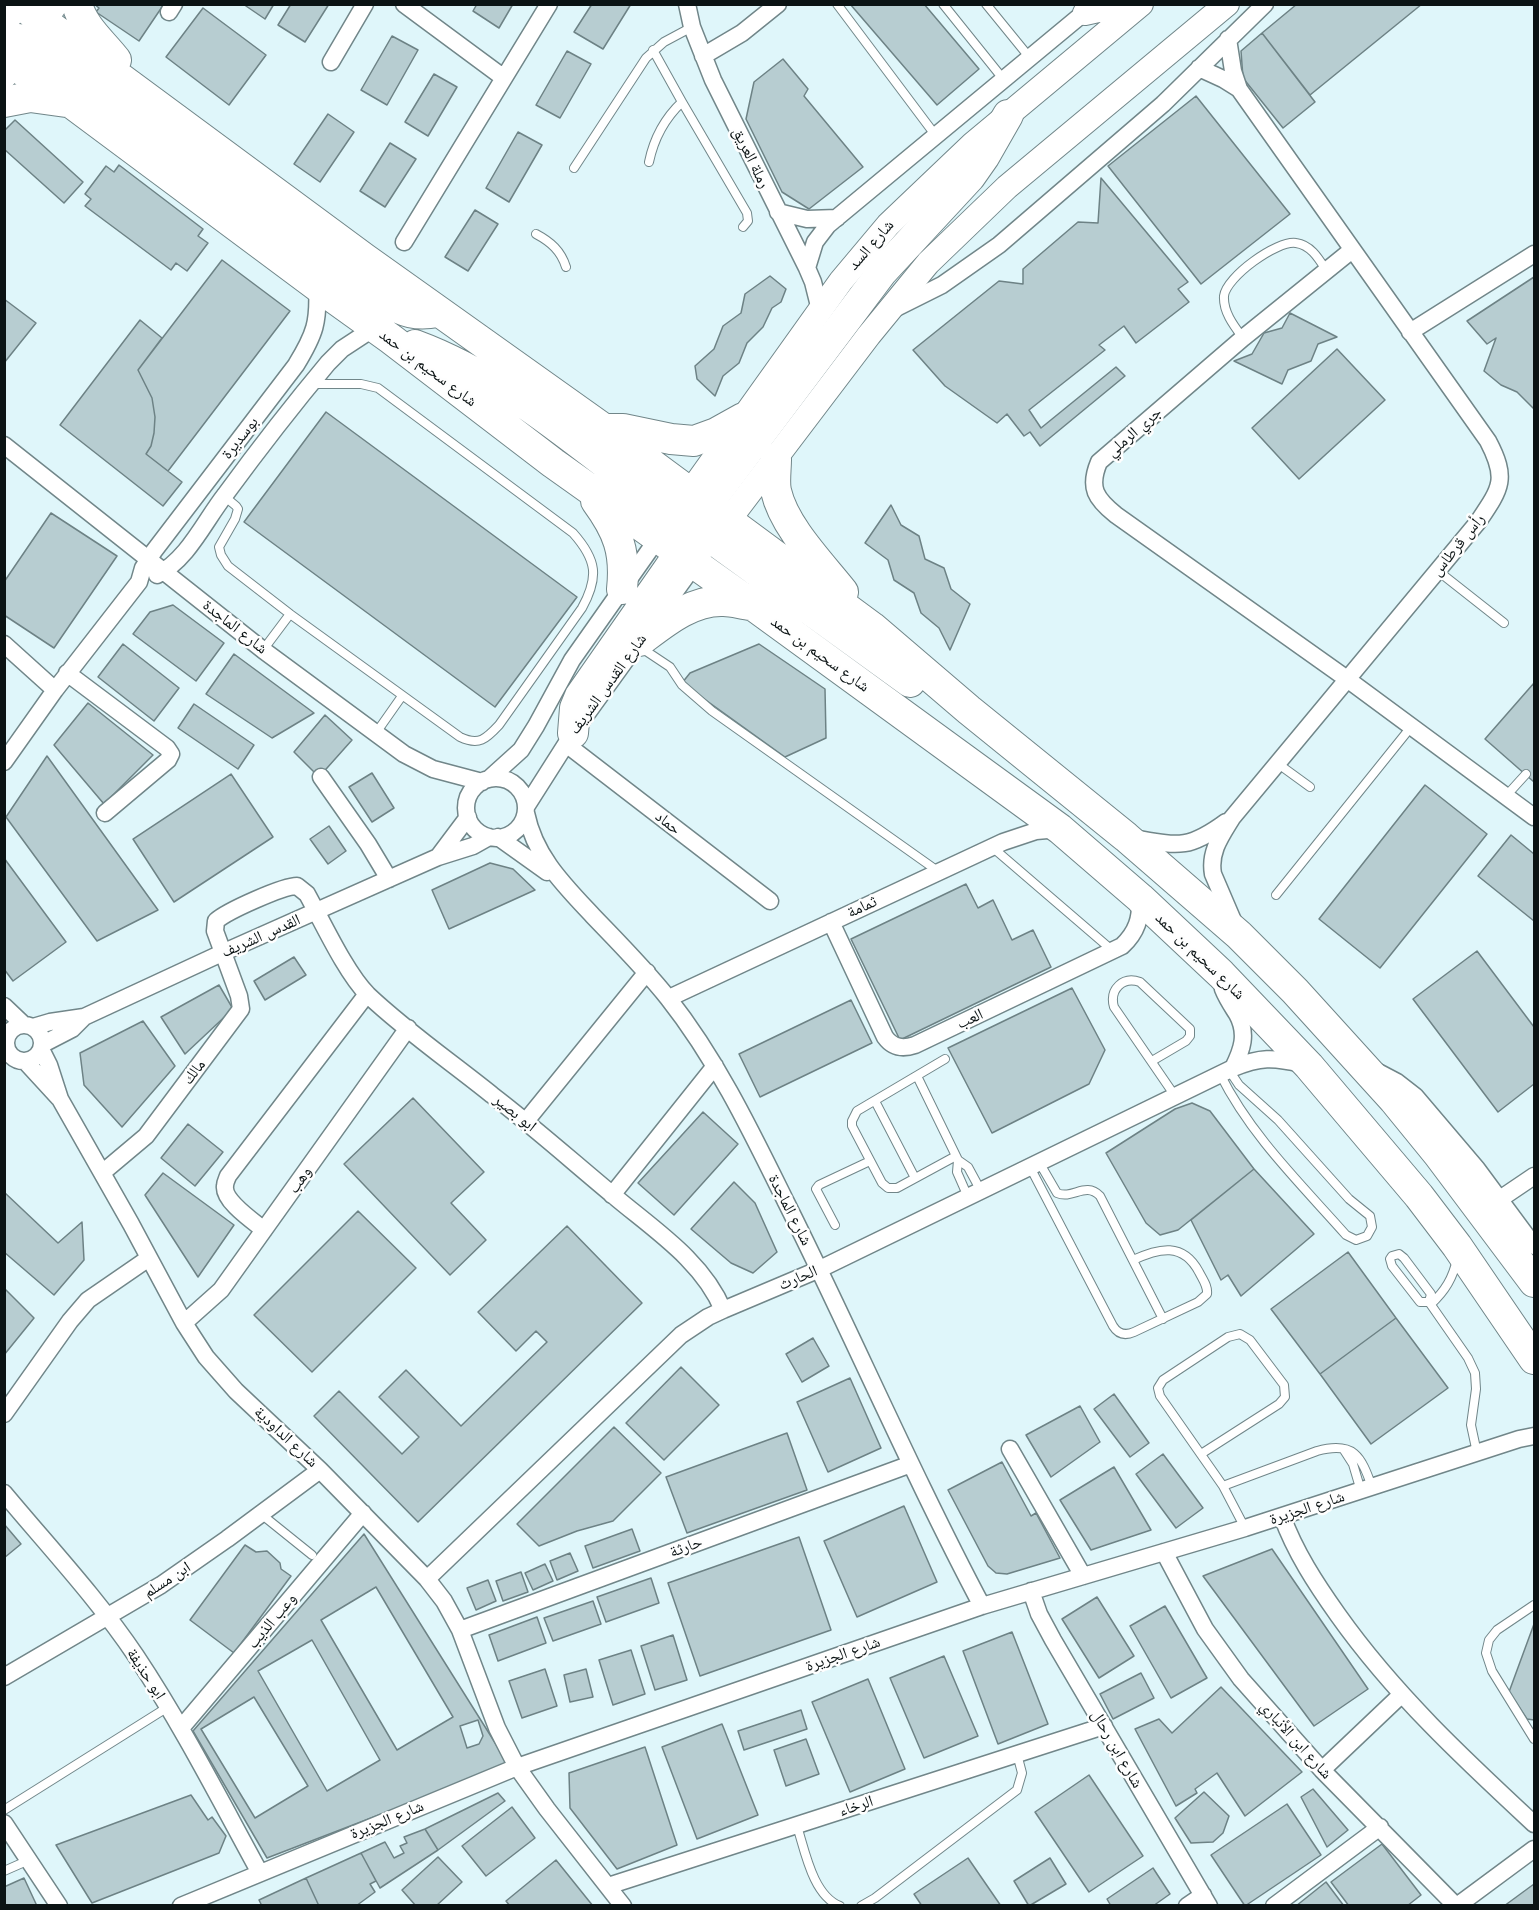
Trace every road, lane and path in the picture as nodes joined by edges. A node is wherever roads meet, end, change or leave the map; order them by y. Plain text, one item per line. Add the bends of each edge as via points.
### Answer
1 (19, 4) edge
2 (77, 4) edge
3 (365, 4) edge
4 (404, 4) edge
5 (549, 4) edge
6 (687, 4) edge
7 (778, 4) edge
8 (837, 4) edge
9 (943, 4) edge
10 (986, 4) edge
11 (1125, 4) edge
12 (1141, 4) edge
13 (1227, 4) edge
14 (1265, 4) edge
15 (1089, 9) edge
16 (4, 24) edge
17 (692, 27) junction
18 (1228, 39) junction
19 (20, 42) edge
20 (654, 50) junction
21 (703, 56) junction
22 (1029, 58) junction
23 (331, 62) dead end
24 (1199, 68) junction
25 (504, 78) junction
26 (1004, 80) junction
27 (132, 88) junction
28 (1239, 89) junction
29 (4, 102) edge
30 (682, 102) junction
31 (74, 105) junction
32 (1008, 115) joint
33 (936, 136) junction
34 (649, 162) dead end
35 (574, 168) dead end
36 (778, 212) junction
37 (837, 218) junction
38 (743, 227) dead end
39 (536, 234) dead end
40 (404, 242) dead end
41 (1352, 250) junction
42 (1534, 254) edge
43 (566, 267) dead end
44 (807, 268) junction
45 (1326, 270) junction
46 (317, 286) junction
47 (835, 306) junction
48 (440, 312) junction
49 (887, 313) junction
50 (1410, 332) junction
51 (382, 333) junction
52 (1243, 338) junction
53 (311, 384) junction
54 (262, 410) junction
55 (743, 418) junction
56 (280, 424) junction
57 (604, 429) junction
58 (4, 445) edge
59 (776, 459) junction
60 (583, 484) junction
61 (196, 495) junction
62 (224, 496) junction
63 (210, 516) junction
64 (693, 528) junction
65 (149, 559) junction
66 (164, 571) junction
67 (1438, 571) junction
68 (138, 582) junction
69 (622, 589) junction
70 (754, 606) junction
71 (290, 615) junction
72 (1504, 623) dead end
73 (872, 627) junction
74 (638, 643) junction
75 (4, 644) edge
76 (263, 650) junction
77 (67, 673) junction
78 (1347, 679) junction
79 (55, 690) junction
80 (402, 696) junction
81 (969, 710) junction
82 (1411, 727) junction
83 (376, 733) junction
84 (569, 738) junction
85 (4, 762) edge
86 (1277, 763) junction
87 (1526, 774) dead end
88 (321, 777) dead end
89 (486, 780) junction
90 (1310, 788) dead end
91 (1506, 796) junction
92 (526, 810) junction
93 (105, 813) dead end
94 (468, 817) junction
95 (1534, 817) edge
96 (1232, 818) junction
97 (1060, 829) junction
98 (493, 837) junction
99 (1126, 837) junction
100 (992, 847) junction
101 (438, 857) junction
102 (939, 872) junction
103 (389, 879) junction
104 (560, 881) junction
105 (1276, 895) dead end
106 (1140, 898) junction
107 (770, 902) dead end
108 (316, 910) junction
109 (831, 922) junction
110 (1239, 935) junction
111 (1113, 951) junction
112 (222, 953) junction
113 (647, 972) junction
114 (1221, 975) junction
115 (367, 994) junction
116 (669, 998) junction
117 (4, 1006) edge
118 (84, 1017) junction
119 (28, 1026) junction
120 (408, 1028) junction
121 (6, 1041) edge
122 (42, 1046) junction
123 (945, 1059) dead end
124 (1152, 1061) junction
125 (16, 1063) edge
126 (715, 1066) junction
127 (1309, 1066) junction
128 (1365, 1069) junction
129 (1227, 1071) junction
130 (917, 1076) junction
131 (1175, 1096) junction
132 (60, 1099) junction
133 (875, 1101) junction
134 (526, 1121) junction
135 (957, 1158) junction
136 (870, 1161) junction
137 (1034, 1164) junction
138 (102, 1173) junction
139 (915, 1178) junction
140 (1532, 1181) edge
141 (975, 1194) junction
142 (612, 1195) junction
143 (1500, 1199) junction
144 (835, 1225) dead end
145 (264, 1230) junction
146 (1525, 1244) edge
147 (1457, 1246) junction
148 (149, 1258) junction
149 (1133, 1260) junction
150 (820, 1269) junction
151 (1534, 1282) edge
152 (1430, 1303) junction
153 (723, 1310) junction
154 (1163, 1318) junction
155 (184, 1323) junction
156 (1534, 1359) edge
157 (4, 1414) edge
158 (1534, 1424) edge
159 (1527, 1437) edge
160 (1010, 1449) dead end
161 (1477, 1453) junction
162 (1200, 1454) junction
163 (911, 1464) junction
164 (320, 1470) junction
165 (1223, 1486) junction
166 (1367, 1489) junction
167 (4, 1493) edge
168 (363, 1513) junction
169 (261, 1514) junction
170 (1282, 1516) junction
171 (1245, 1528) junction
172 (1164, 1552) junction
173 (312, 1555) dead end
174 (1083, 1576) junction
175 (427, 1579) junction
176 (1031, 1591) junction
177 (1534, 1605) edge
178 (982, 1606) junction
179 (108, 1617) junction
180 (460, 1630) junction
181 (4, 1677) edge
182 (1401, 1695) junction
183 (168, 1707) junction
184 (1104, 1726) junction
185 (181, 1728) junction
186 (1534, 1739) edge
187 (1017, 1755) junction
188 (517, 1767) junction
189 (1322, 1770) junction
190 (4, 1810) edge
191 (4, 1823) edge
192 (1534, 1824) edge
193 (797, 1826) junction
194 (1380, 1827) junction
195 (1534, 1849) edge
196 (29, 1860) junction
197 (4, 1871) edge
198 (260, 1873) junction
199 (608, 1886) junction
200 (1206, 1900) edge
201 (59, 1905) edge
202 (181, 1905) edge
203 (623, 1905) edge
204 (840, 1905) edge
205 (861, 1905) edge
206 (1187, 1905) edge
207 (1274, 1905) edge
208 (1456, 1905) edge

1 - 16 main road
1 - 19 highway, شارع سحيم بن حمد
2 - 27 highway via 84,21
3 - 23 street
4 - 25 street
5 - 25 street
6 - 17 street, رملة العريق
7 - 21 street
8 - 33 lane
9 - 26 lane
10 - 22 lane
11 - 15 main road
12 - 32 main road
13 - 49 main road via 1007,187 928,263
14 - 18 street
15 - 22 street
17 - 20 lane
17 - 21 street, رملة العريق
18 - 24 street
18 - 28 street
19 - 27 highway, شارع سحيم بن حمد
19 - 31 highway, شارع سحيم بن حمد
19 - 48 highway via 387,302 414,314
20 - 30 lane
20 - 35 lane via 637,69
21 - 36 street, رملة العريق
22 - 26 street
24 - 28 street
24 - 49 street via 1163,104 999,245 942,285
25 - 40 street
26 - 33 street
27 - 48 highway, شارع سحيم بن حمد
28 - 41 street, رأس قرطاس
29 - 31 highway via 30,97
30 - 34 lane via 656,135
30 - 38 lane via 747,213 748,221
31 - 46 highway, شارع سحيم بن حمد
32 - 47 highway via 970,177 882,272
33 - 37 street
36 - 37 street via 807,219
36 - 44 street, رملة العريق
37 - 44 street via 815,242
39 - 43 lane via 558,249
41 - 45 street, جري الرملي
41 - 50 street, رأس قرطاس
42 - 50 street
44 - 47 street, رملة العريق via 813,282
45 - 52 street, جري الرملي
45 - 52 lane via 1311,250 1294,242 1269,250 1252,263 1227,286 1224,294 1224,307
46 - 51 highway, شارع سحيم بن حمد
46 - 54 street, بوسديرة via 318,314 308,346
47 - 55 main road
47 - 64 highway
48 - 57 highway, شارع سحيم بن حمد
49 - 59 main road
50 - 67 street, رأس قرطاس via 1488,441 1500,472 1501,484 1492,502
51 - 53 street, بوسديرة via 342,349
51 - 60 highway, شارع سحيم بن حمد
51 - 64 highway via 438,353 505,390
52 - 78 street, جري الرملي via 1099,462 1093,485 1097,496 1116,515
53 - 56 street, بوسديرة
53 - 80 lane via 361,384 392,397 573,533 586,548 593,567 592,590 582,608 489,736 471,742 460,737
54 - 56 street via 277,415
54 - 61 street, بوسديرة
55 - 57 highway via 694,441
55 - 64 main road
56 - 62 street, بوسديرة
57 - 64 highway, شارع سحيم بن حمد
58 - 65 street, شارع الماجدة
59 - 64 main road
59 - 73 highway via 776,491 785,515
60 - 64 highway, شارع سحيم بن حمد
60 - 69 highway via 621,544
61 - 63 street via 199,512
61 - 65 street, بوسديرة
62 - 63 street, بوسديرة
62 - 71 lane via 238,509 219,547 221,555 232,569
63 - 66 street, بوسديرة via 173,566
64 - 69 street
64 - 70 highway, شارع سحيم بن حمد
64 - 73 highway, شارع سحيم بن حمد
64 - 74 street, شارع القدس الشريف
64 - 81 highway via 924,691
64 - 84 highway via 580,696
65 - 66 street, شارع الماجدة
65 - 68 street, بوسديرة
66 - 68 street, بوسديرة
66 - 76 street, شارع الماجدة
67 - 72 lane
67 - 78 street, رأس قرطاس
68 - 77 street, بوسديرة
69 - 89 street via 572,660 521,750
70 - 74 highway via 725,600 699,604 673,617
70 - 97 highway, شارع سحيم بن حمد
71 - 76 lane
71 - 80 lane
73 - 81 highway, شارع سحيم بن حمد
74 - 84 street, شارع القدس الشريف
74 - 102 lane via 670,667 682,686 712,711
75 - 79 street
76 - 83 street, شارع الماجدة
77 - 79 street, بوسديرة
77 - 93 street via 171,754
78 - 82 street
78 - 86 street, رأس قرطاس
79 - 85 street, بوسديرة
80 - 83 lane
81 - 99 highway, شارع سحيم بن حمد
82 - 91 street
82 - 105 lane
83 - 89 street, شارع الماجدة via 421,764
84 - 92 street, شارع القدس الشريف
84 - 107 street, حماد
86 - 90 lane
86 - 96 street, رأس قرطاس
87 - 91 lane
88 - 103 street
89 - 92 street via 503,779 515,784 523,794
89 - 94 street via 469,794
91 - 95 street
92 - 98 street via 516,830
92 - 104 street, شارع الماجدة via 534,843
94 - 98 street via 474,828
94 - 101 street, القدس الشريف
96 - 99 street, رأس قرطاس via 1191,843 1170,845
96 - 110 street, رأس قرطاس via 1214,850 1211,866
97 - 100 street, ثمامة via 1025,834
97 - 106 highway, شارع سحيم بن حمد
98 - 101 street, القدس الشريف
98 - 104 street, شارع الماجدة
99 - 110 highway, شارع سحيم بن حمد
100 - 102 street, ثمامة
100 - 111 lane
101 - 103 street, القدس الشريف
102 - 109 street, ثمامة
103 - 108 street, القدس الشريف
104 - 113 street, شارع الماجدة
106 - 111 street, العب via 1136,930
106 - 114 highway, شارع سحيم بن حمد
108 - 112 street, القدس الشريف
108 - 112 street, ابو بصير via 307,894 290,886 226,914 216,921 215,932
108 - 115 street, ابو بصير
109 - 111 street, العب via 882,1032 888,1042 899,1047 915,1045
109 - 116 street, ثمامة
110 - 128 highway, شارع سحيم بن حمد
112 - 118 street, القدس الشريف
112 - 138 street, مالك via 241,1009 146,1136
113 - 116 street, شارع الماجدة
113 - 134 street
114 - 127 highway, شارع سحيم بن حمد
114 - 129 street via 1225,994 1243,1031 1242,1046
115 - 120 street, ابو بصير
115 - 145 street via 228,1176 225,1186 230,1201
116 - 126 street, شارع الماجدة
117 - 119 street
118 - 119 street, القدس الشريف
118 - 122 street, القدس الشريف
119 - 121 street via 14,1029
119 - 122 street via 40,1034
120 - 134 street, ابو بصير
120 - 145 street, وهب
121 - 125 street
122 - 125 street via 35,1058
122 - 132 street, شارع الداودية
123 - 130 lane
124 - 124 lane via 1114,1007 1114,990 1123,982 1140,982 1190,1029 1189,1039
124 - 131 lane
125 - 132 street, شارع الداودية
126 - 142 street
126 - 150 street, شارع الماجدة
127 - 129 street, الحارث via 1268,1058
127 - 147 highway, شارع سحيم بن حمد
128 - 143 street, شارع سحيم بن حمد via 1397,1082 1415,1096
128 - 146 highway, شارع سحيم بن حمد via 1438,1154
129 - 129 lane via 1238,1107 1259,1137 1346,1235 1356,1240 1367,1236 1372,1227 1370,1216 1349,1199
129 - 131 street, الحارث
130 - 133 lane
130 - 135 lane
131 - 137 street, الحارث
132 - 138 street, شارع الداودية
133 - 136 lane via 857,1112 852,1121
133 - 139 lane
134 - 142 street, ابو بصير
135 - 139 lane
135 - 141 lane via 968,1167
135 - 141 lane via 957,1172
136 - 139 lane via 888,1188 897,1188
136 - 144 lane via 816,1189
137 - 141 street, الحارث
137 - 149 lane via 1057,1193 1068,1195 1087,1189 1097,1193
137 - 154 lane via 1116,1330 1130,1334
138 - 148 street, شارع الداودية
140 - 143 street
141 - 150 street, الحارث
142 - 153 street, ابو بصير via 680,1251
143 - 146 street, شارع سحيم بن حمد
145 - 155 street, وهب via 221,1290
146 - 151 highway, شارع سحيم بن حمد
147 - 152 lane via 1451,1278 1439,1297
147 - 156 highway, شارع سحيم بن حمد
148 - 155 street, شارع الداودية
148 - 157 street via 88,1300
149 - 154 lane
149 - 154 lane via 1154,1250 1179,1252 1192,1260 1207,1286 1201,1300
150 - 153 street, الحارث
150 - 163 street, شارع الماجدة
152 - 152 lane via 1431,1294 1404,1258 1399,1254 1392,1256 1392,1266 1418,1300
152 - 161 lane via 1475,1372 1471,1425
153 - 175 street, الحارث via 681,1335
155 - 164 street, شارع الداودية via 206,1357 236,1391
158 - 159 street, شارع الجزيرة
159 - 161 street, شارع الجزيرة
160 - 174 street
161 - 166 street, شارع الجزيرة
162 - 162 lane via 1158,1388 1162,1380 1209,1349 1233,1334 1240,1334 1250,1340 1284,1385 1285,1397
162 - 165 lane
163 - 178 street, شارع الماجدة
163 - 180 street, حارثة
164 - 168 street, شارع الداودية
164 - 169 street, ابن مسلم
165 - 166 lane via 1330,1448 1354,1453 1362,1461
165 - 171 lane
166 - 170 street, شارع الجزيرة
167 - 179 street, ابو حذيفة
168 - 175 street, شارع الداودية
168 - 185 street, وعب الذيب
169 - 173 lane
169 - 179 street, ابن مسلم via 161,1585
170 - 171 street, شارع الجزيرة
170 - 182 street via 1313,1578
171 - 172 street, شارع الجزيرة
172 - 174 street, شارع الجزيرة
172 - 189 street, شارع ابن الأنباري via 1228,1663
174 - 176 street, شارع الجزيرة
175 - 180 street, شارع الداودية
176 - 178 street, شارع الجزيرة
176 - 184 street, شارع ابن رحال via 1046,1627
177 - 186 lane via 1497,1629 1486,1653 1492,1671
178 - 188 street, شارع الجزيرة
179 - 181 street, ابن مسلم
179 - 183 street, ابو حذيفة
180 - 188 street, شارع الداودية via 497,1728
182 - 189 street
182 - 192 street
183 - 185 street, ابو حذيفة
183 - 190 lane
184 - 187 street, الرخاء
184 - 200 street, شارع ابن رحال
185 - 198 street, ابو حذيفة
187 - 193 street, الرخاء
187 - 205 lane via 1022,1773 1017,1790
188 - 198 street, شارع الجزيرة
188 - 199 street, شارع الداودية
189 - 194 street, شارع ابن الأنباري
191 - 196 street
193 - 199 street, الرخاء
193 - 204 lane via 818,1886 828,1899
194 - 207 street
194 - 208 street, شارع ابن الأنباري
195 - 208 street
196 - 197 lane
196 - 201 street
198 - 202 street, شارع الجزيرة
199 - 203 street, شارع الداودية
200 - 206 street

